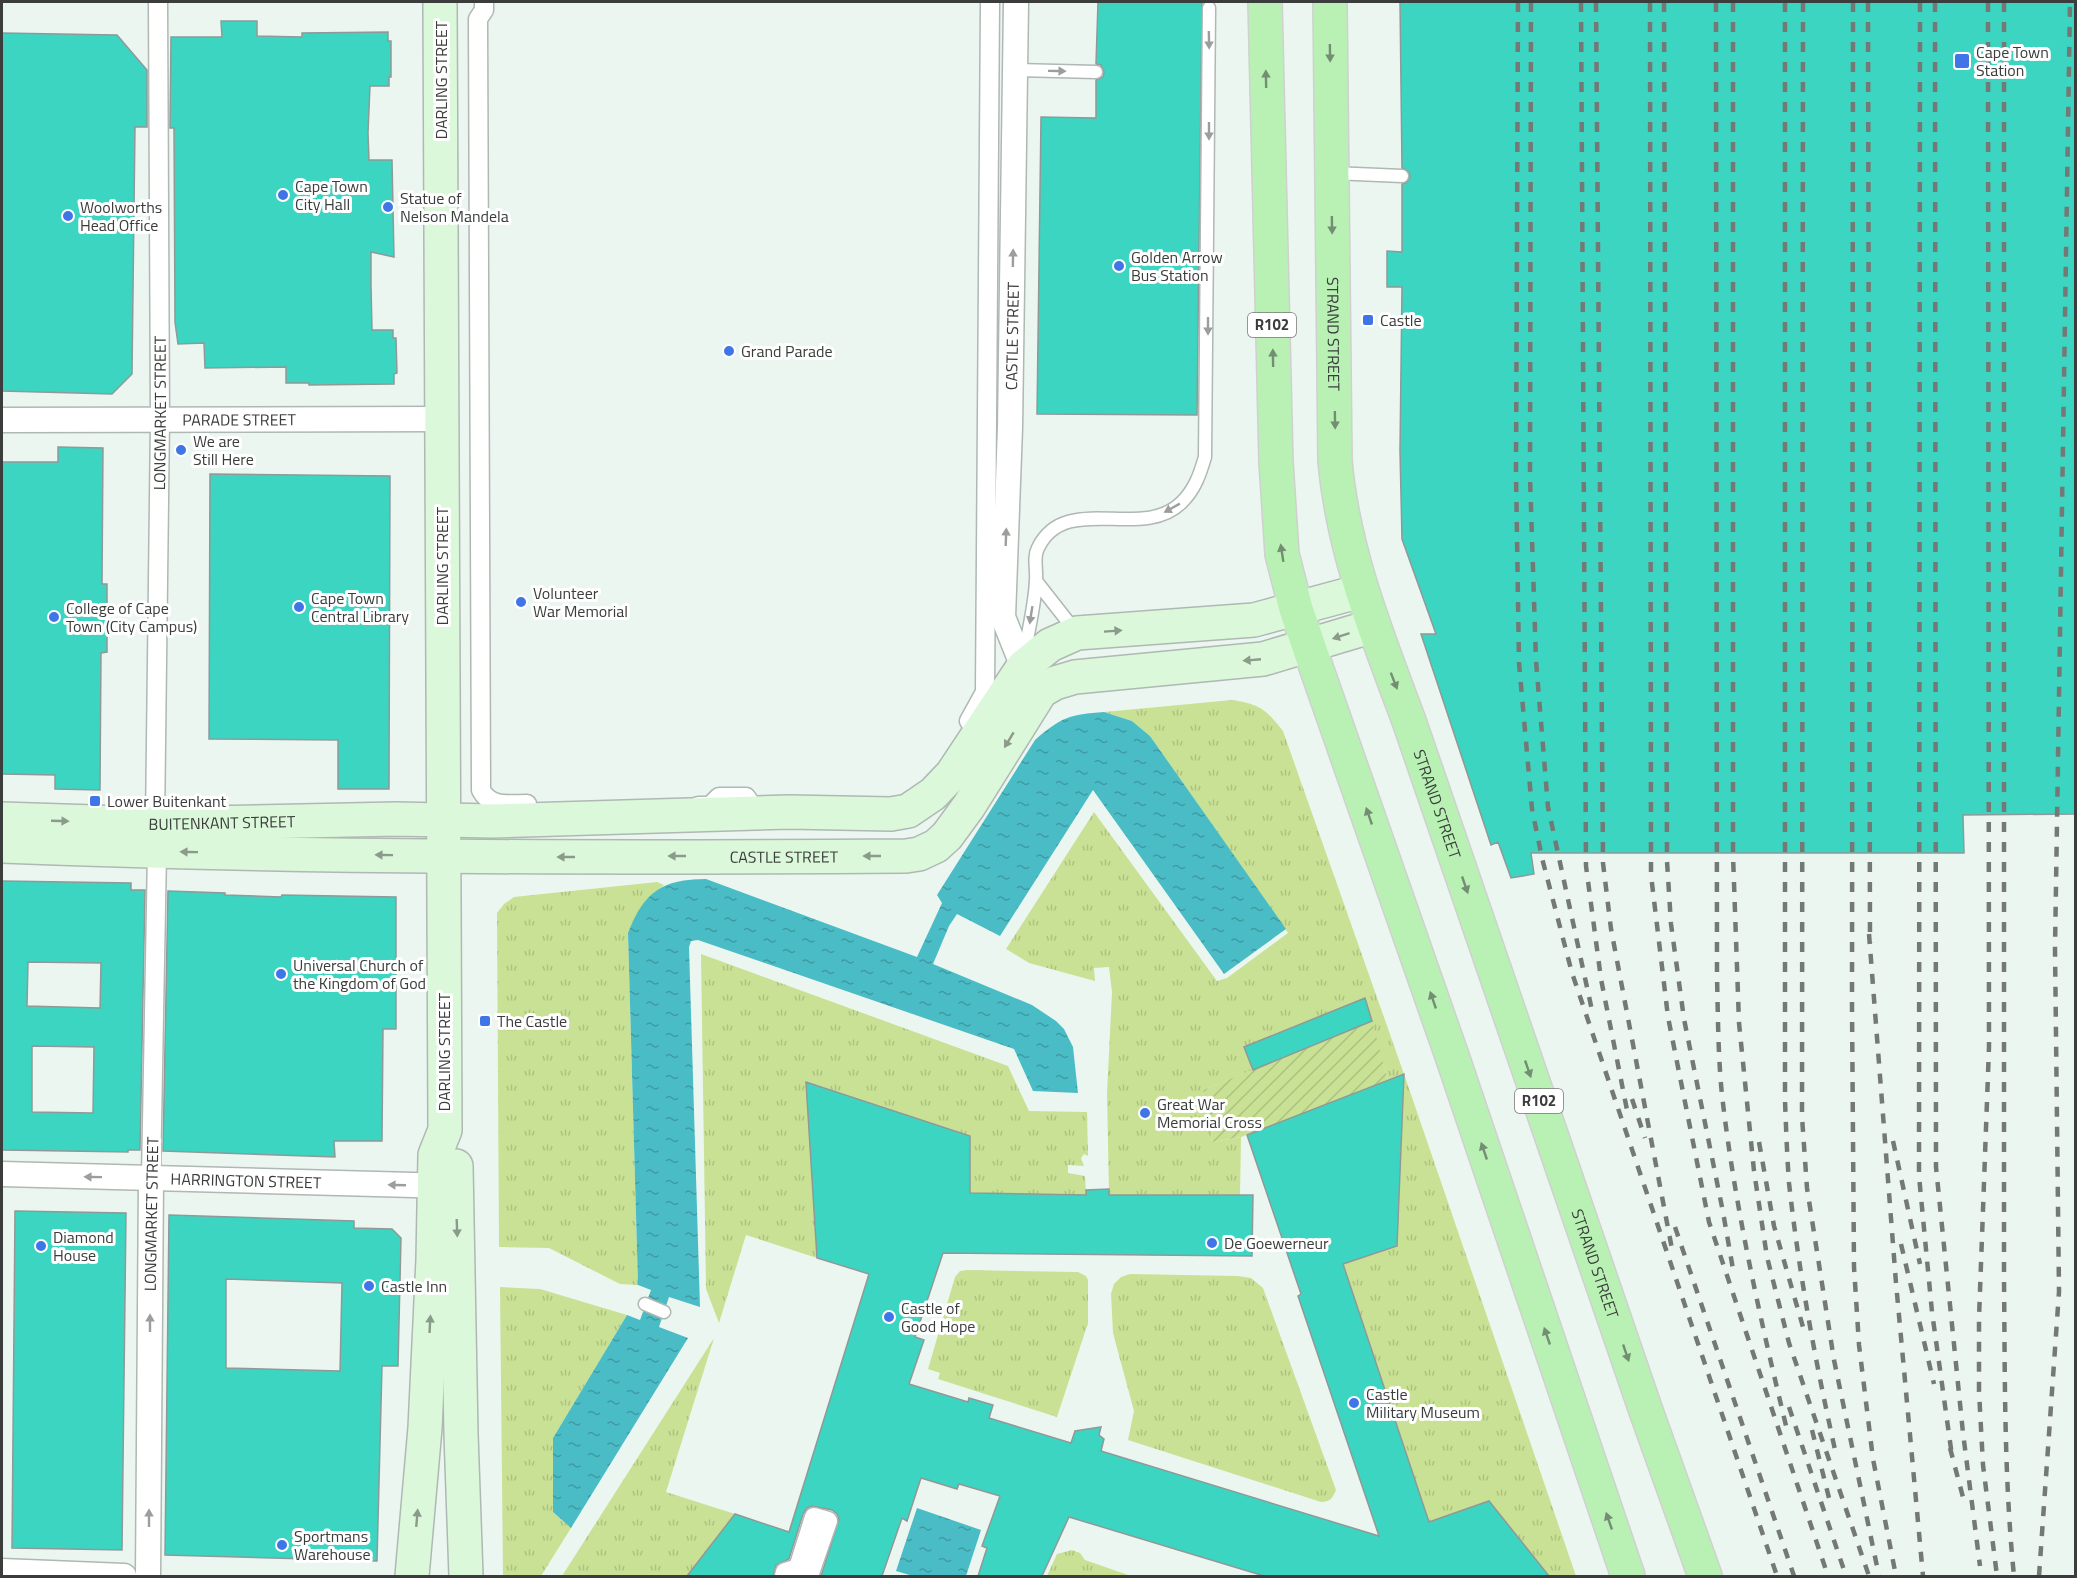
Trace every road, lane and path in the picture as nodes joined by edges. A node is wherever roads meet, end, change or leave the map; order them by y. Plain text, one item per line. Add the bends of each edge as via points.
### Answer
1 (158, 2) edge
2 (440, 2) edge
3 (484, 2) edge
4 (990, 2) edge
5 (1017, 2) edge
6 (1265, 2) edge
7 (1330, 2) edge
8 (1209, 8) dead end
9 (1017, 70) junction
10 (1096, 72) dead end
11 (1332, 173) junction
12 (1402, 176) dead end
13 (160, 419) junction
14 (442, 419) junction
15 (2, 420) edge
16 (1036, 581) junction
17 (1361, 591) junction
18 (1296, 609) junction
19 (1373, 626) junction
20 (1077, 633) junction
21 (1309, 647) junction
22 (1032, 679) junction
23 (2, 819) edge
24 (443, 820) junction
25 (156, 838) junction
26 (2, 846) edge
27 (442, 855) junction
28 (2, 1174) edge
29 (151, 1178) junction
30 (445, 1186) junction
31 (645, 1304) dead end
32 (664, 1312) dead end
33 (461, 1434) junction
34 (7, 1573) edge
35 (124, 1576) edge
36 (148, 1576) edge
37 (412, 1576) edge
38 (443, 1576) edge
39 (466, 1576) edge
40 (784, 1576) edge
41 (809, 1576) edge
42 (1628, 1576) edge
43 (1705, 1576) edge

1 - 13 street, LONGMARKET STREET
2 - 14 main road, DARLING STREET
3 - 4 street via 478,19 484,797 498,804 710,807 719,797 746,797 753,807 806,807 816,797 843,798 850,808 897,807 922,795 985,692
5 - 9 street, CASTLE STREET
18 -> 6 main road, R102 via 1281,554 1276,462
7 -> 11 main road, STRAND STREET / R102
8 -> 16 lane via 1205,458 1197,481 1181,503 1164,513 1146,519 1080,519 1064,522 1046,534 1036,550
9 -> 10 lane
22 -> 9 street, CASTLE STREET via 1004,617
11 - 12 lane
11 -> 17 main road, STRAND STREET / R102 via 1335,461 1338,497
13 - 14 street, PARADE STREET
13 - 15 street, PARADE STREET
13 - 25 street, LONGMARKET STREET
14 - 24 main road, DARLING STREET
16 - 20 lane
16 -> 22 lane
17 - 18 main road, CASTLE STREET
17 - 19 main road, STRAND STREET / R102
20 -> 18 main road, CASTLE STREET via 1254,620
18 - 21 main road, R102
19 -> 21 main road
19 -> 43 main road, STRAND STREET / R102
20 - 22 main road, CASTLE STREET via 1050,645
21 -> 22 main road via 1263,659 1075,677 1055,683
42 -> 21 main road, R102
22 - 24 main road, CASTLE STREET via 952,774 933,794 908,811
22 -> 27 main road, CASTLE STREET via 958,822 936,846 919,854
23 -> 25 main road, BUITENKANT STREET
24 - 25 main road, BUITENKANT STREET
24 - 27 main road, DARLING STREET
25 - 26 main road, BUITENKANT STREET
27 -> 25 main road, BUITENKANT STREET
25 - 29 street, LONGMARKET STREET
27 - 30 main road, DARLING STREET via 445,1130 435,1155
29 -> 28 street, HARRINGTON STREET
30 -> 29 street, HARRINGTON STREET
36 -> 29 street, LONGMARKET STREET
30 -> 33 main road, DARLING STREET
37 -> 30 main road, DARLING STREET via 425,1428 433,1259
31 - 32 lane
33 - 38 main road via 446,1515
33 - 39 main road, DARLING STREET
34 - 35 street
40 - 41 street via 798,1568 814,1517 828,1521

